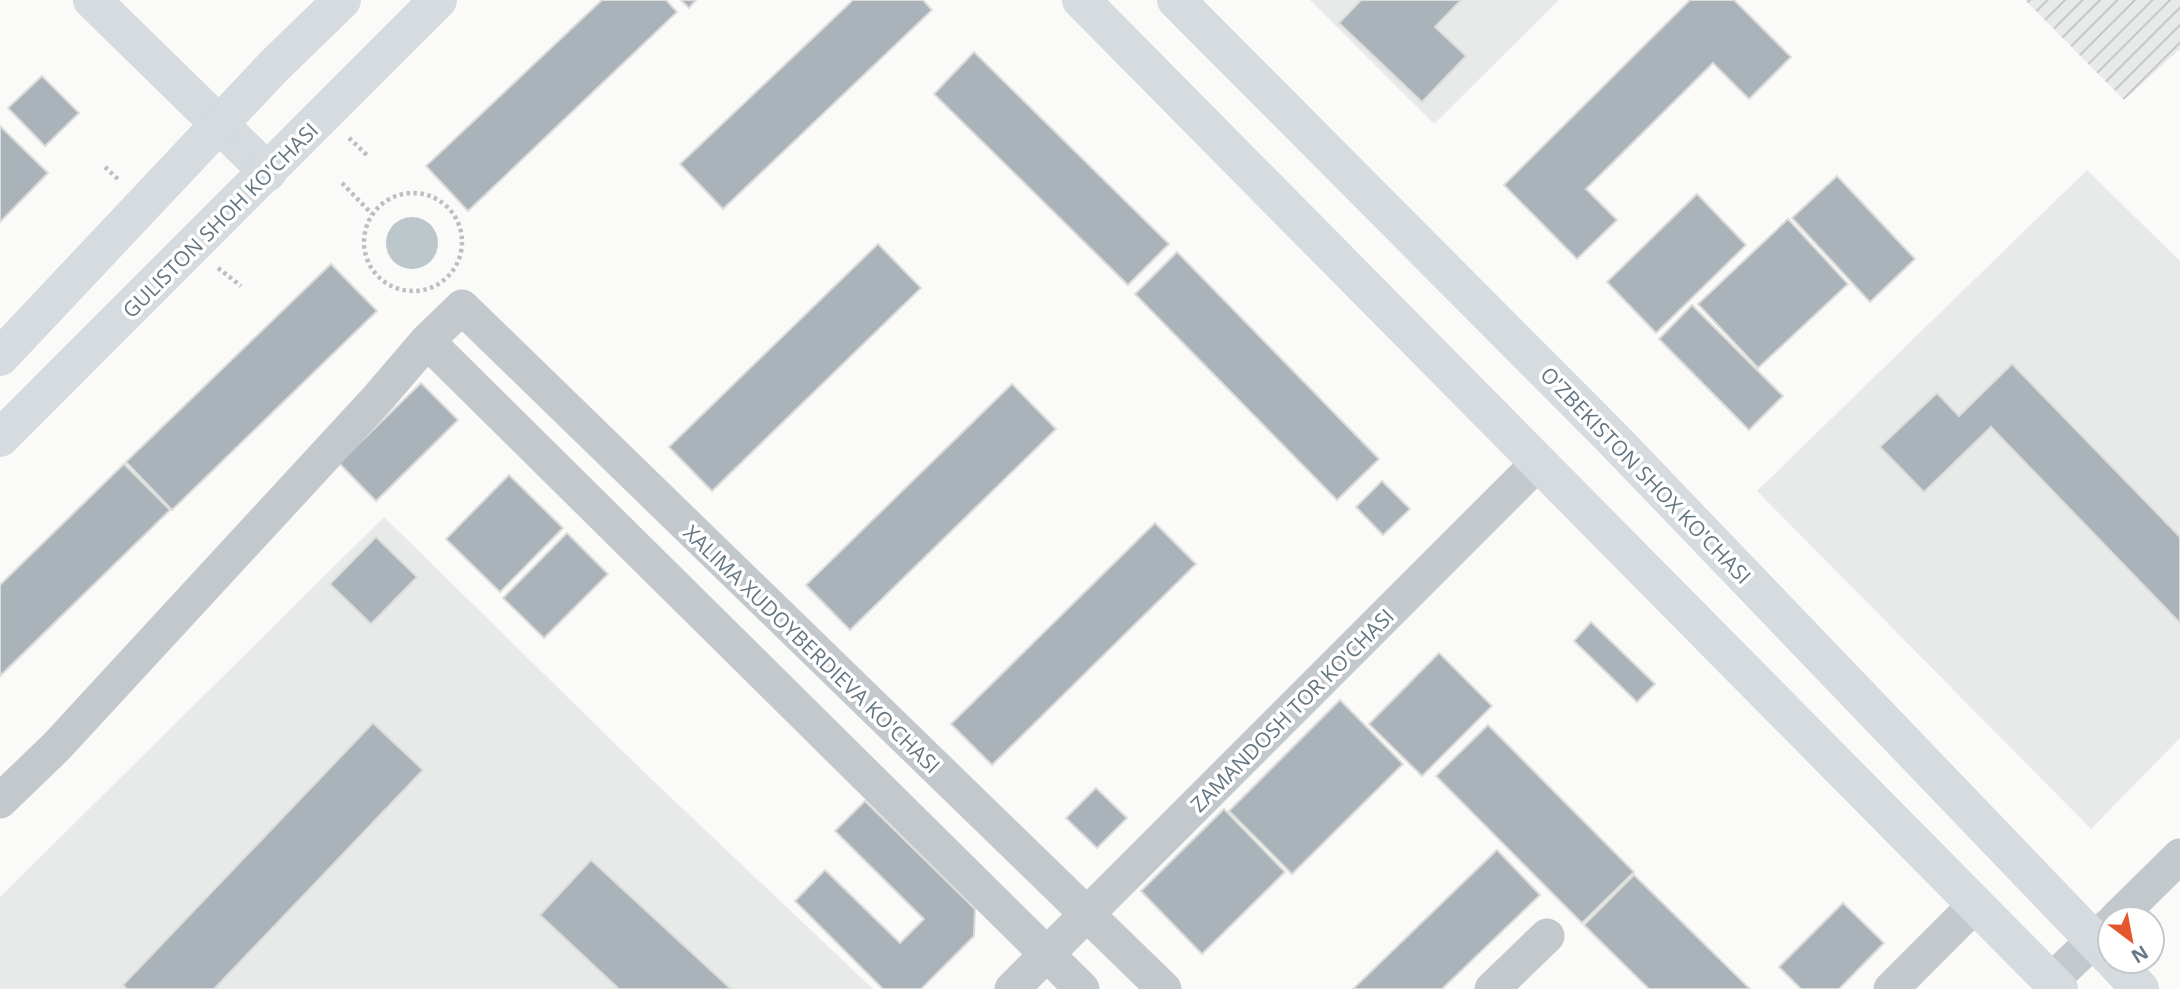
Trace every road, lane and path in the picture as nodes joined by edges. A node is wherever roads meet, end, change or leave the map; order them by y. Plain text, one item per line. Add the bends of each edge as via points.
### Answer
1 (92, 0) edge
2 (342, 0) edge
3 (438, 0) edge
4 (1081, 0) edge
5 (1176, 0) edge
6 (221, 124) junction
7 (268, 172) junction
8 (342, 183) dead end
9 (372, 214) junction
10 (427, 341) junction
11 (0, 356) edge
12 (0, 438) edge
13 (1536, 464) junction
14 (0, 801) edge
15 (2180, 856) edge
16 (1975, 905) junction
17 (2139, 905) edge
18 (1088, 916) junction
19 (2096, 928) edge
20 (1546, 936) dead end
21 (2096, 952) edge
22 (1048, 956) junction
23 (2055, 985) edge
24 (1012, 989) edge
25 (1082, 989) edge
26 (1164, 989) edge
27 (1492, 989) edge
28 (1891, 989) edge

1 - 6 main road
2 - 6 main road
3 - 7 main road, GULISTON SHOH KO'CHASI
4 - 13 main road
5 - 19 main road, O'ZBEKISTON SHOX KO'CHASI
6 - 7 main road
6 - 11 main road
7 - 12 main road, GULISTON SHOH KO'CHASI
8 - 9 path
9 - 9 path via 363,247 368,264 392,287 426,290 442,283 454,270 461,255 460,229 448,207 434,197 400,194
10 - 14 street via 76,725
10 - 18 street, XALIMA XUDOYBERDIEVA KO'CHASI via 462,307
10 - 22 street
13 - 16 main road
13 - 18 street, ZAMANDOSH TOR KO'CHASI
15 - 17 street
16 - 23 main road
16 - 28 street
18 - 22 street, ZAMANDOSH TOR KO'CHASI
18 - 26 street, XALIMA XUDOYBERDIEVA KO'CHASI
20 - 27 street
21 - 23 street
22 - 24 street, ZAMANDOSH TOR KO'CHASI
22 - 25 street

